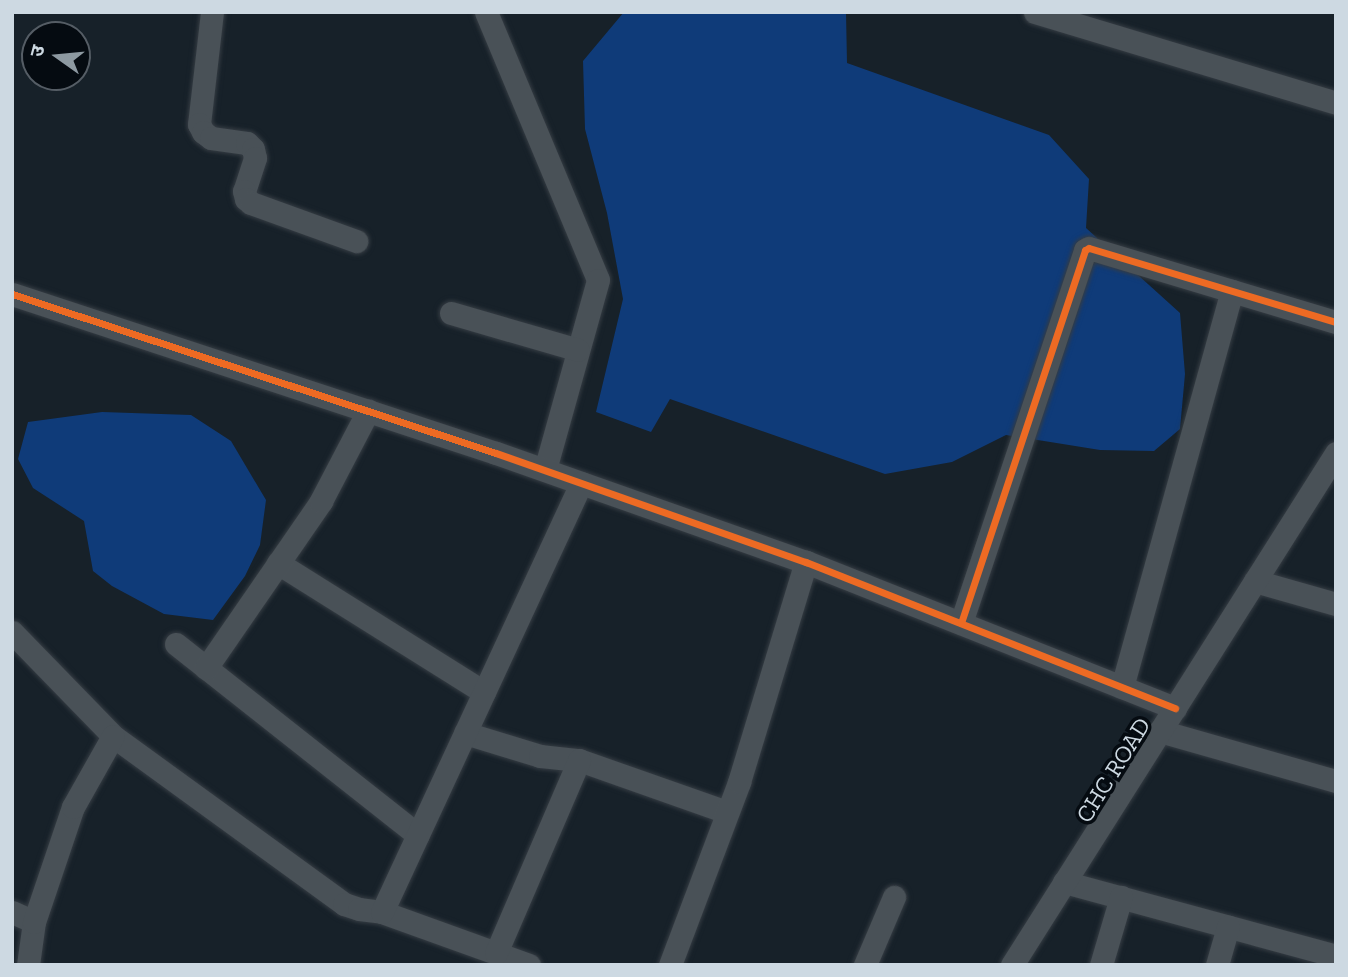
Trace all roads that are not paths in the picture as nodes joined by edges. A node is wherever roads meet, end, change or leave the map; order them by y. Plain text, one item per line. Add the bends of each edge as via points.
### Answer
1 (212, 12) edge
2 (486, 12) edge
3 (1035, 12) edge
4 (1336, 103) edge
5 (356, 241) dead end
6 (1232, 291) junction
7 (12, 294) edge
8 (451, 313) dead end
9 (1336, 322) edge
10 (578, 350) junction
11 (368, 411) junction
12 (1336, 453) edge
13 (545, 470) junction
14 (581, 483) junction
15 (806, 562) junction
16 (278, 564) junction
17 (1255, 581) junction
18 (1336, 604) edge
19 (961, 623) junction
20 (12, 632) edge
21 (176, 644) dead end
22 (206, 668) junction
23 (1122, 687) junction
24 (484, 692) junction
25 (1175, 708) junction
26 (1160, 732) junction
27 (466, 733) junction
28 (113, 736) junction
29 (579, 760) junction
30 (1336, 781) edge
31 (727, 812) junction
32 (418, 835) junction
33 (1064, 882) junction
34 (894, 897) dead end
35 (1121, 897) junction
36 (12, 912) edge
37 (382, 912) junction
38 (34, 922) junction
39 (1228, 927) junction
40 (496, 953) junction
41 (1336, 956) edge
42 (28, 965) edge
43 (529, 965) edge
44 (670, 965) edge
45 (865, 965) edge
46 (1012, 965) edge
47 (1101, 965) edge
48 (1217, 965) edge

1 - 5 street via 199,124 203,132 211,138 247,143 253,149 255,158 244,191 251,203
2 - 10 street via 597,280
3 - 4 street
6 - 9 street
6 - 19 street via 1085,250
6 - 23 street
7 - 11 street
8 - 10 street
10 - 13 street
11 - 13 street
11 - 16 street via 321,501
12 - 17 street, CHC ROAD
13 - 14 street
14 - 15 street
14 - 24 street
15 - 19 street
15 - 31 street
16 - 22 street
16 - 24 street
17 - 18 street
17 - 25 street, CHC ROAD
19 - 23 street
20 - 28 street
21 - 22 street
22 - 32 street
23 - 25 street
24 - 27 street
25 - 26 street, CHC ROAD
26 - 30 street
26 - 33 street, CHC ROAD
27 - 29 street via 540,755
27 - 32 street
28 - 37 street via 344,904
28 - 38 street via 73,807
29 - 31 street
29 - 40 street
31 - 44 street
32 - 37 street
33 - 35 street
33 - 46 street, CHC ROAD
34 - 45 street
35 - 39 street
35 - 47 street
36 - 38 street
37 - 40 street
38 - 42 street
39 - 41 street
39 - 48 street
40 - 43 street

